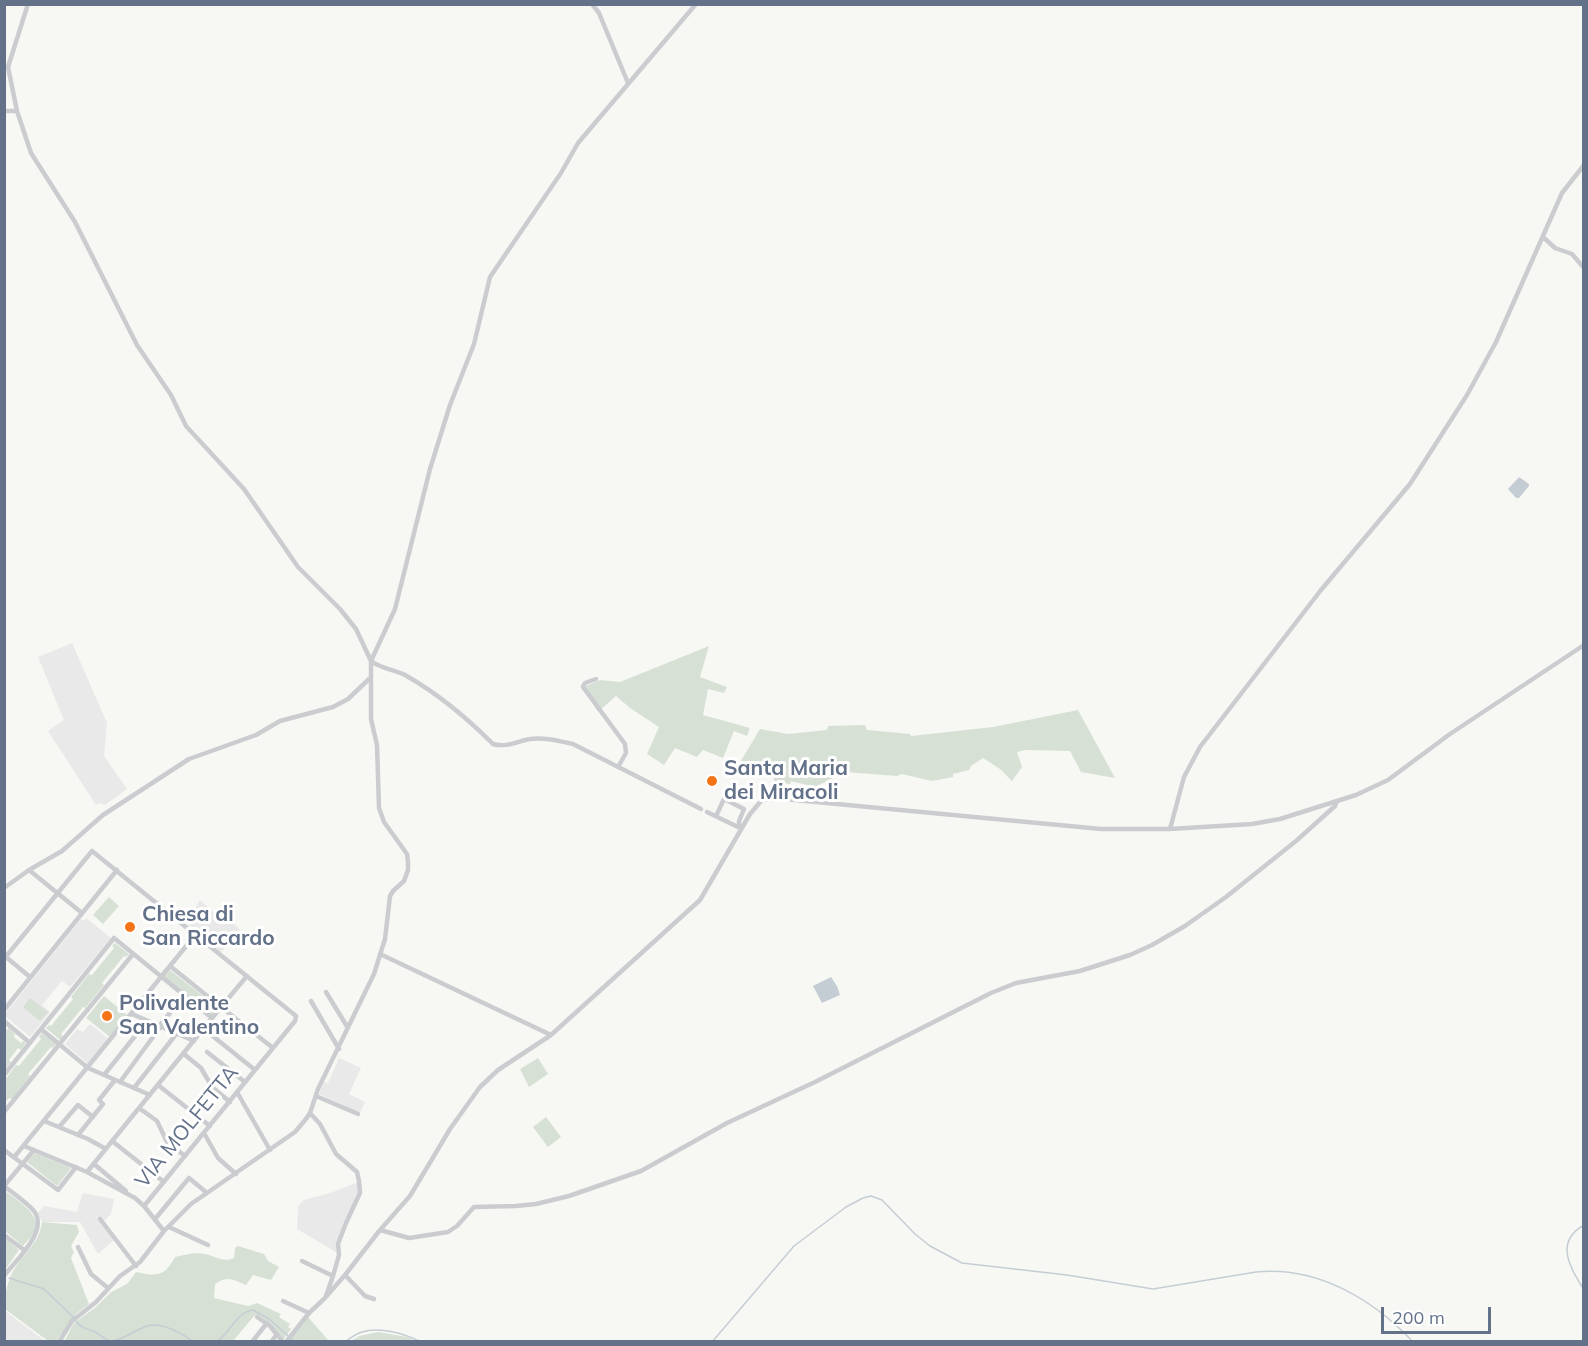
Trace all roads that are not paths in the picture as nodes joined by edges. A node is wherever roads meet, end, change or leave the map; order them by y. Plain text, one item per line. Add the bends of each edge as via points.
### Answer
1 (28, 4) edge
2 (592, 4) edge
3 (696, 4) edge
4 (628, 82) junction
5 (4, 111) edge
6 (17, 111) junction
7 (1584, 165) edge
8 (1543, 237) junction
9 (1584, 268) edge
10 (1584, 645) edge
11 (370, 661) junction
12 (370, 678) junction
13 (596, 679) dead end
14 (618, 767) junction
15 (1337, 801) junction
16 (701, 809) dead end
17 (707, 812) dead end
18 (716, 816) junction
19 (741, 828) junction
20 (1170, 829) junction
21 (28, 870) junction
22 (117, 870) junction
23 (4, 888) edge
24 (57, 894) junction
25 (82, 913) junction
26 (196, 934) junction
27 (133, 954) junction
28 (380, 954) junction
29 (5, 958) edge
30 (170, 966) junction
31 (247, 976) junction
32 (30, 977) junction
33 (161, 977) junction
34 (326, 992) dead end
35 (184, 996) junction
36 (311, 1001) dead end
37 (221, 1007) junction
38 (4, 1010) edge
39 (132, 1014) junction
40 (212, 1018) junction
41 (4, 1021) edge
42 (147, 1021) junction
43 (160, 1026) junction
44 (348, 1028) junction
45 (41, 1029) junction
46 (204, 1029) junction
47 (177, 1033) junction
48 (551, 1035) junction
49 (194, 1041) junction
50 (30, 1042) junction
51 (60, 1044) junction
52 (273, 1048) junction
53 (339, 1048) junction
54 (207, 1052) dead end
55 (184, 1054) junction
56 (88, 1068) junction
57 (255, 1070) junction
58 (4, 1075) edge
59 (104, 1075) junction
60 (118, 1081) junction
61 (245, 1082) junction
62 (158, 1085) junction
63 (134, 1088) junction
64 (237, 1092) junction
65 (150, 1095) junction
66 (316, 1096) junction
67 (230, 1102) junction
68 (139, 1108) junction
69 (4, 1112) edge
70 (310, 1113) junction
71 (358, 1114) dead end
72 (93, 1117) junction
73 (44, 1122) junction
74 (210, 1126) junction
75 (59, 1127) junction
76 (204, 1133) junction
77 (78, 1135) junction
78 (112, 1141) junction
79 (24, 1146) junction
80 (106, 1149) junction
81 (4, 1150) edge
82 (34, 1150) junction
83 (270, 1150) junction
84 (15, 1156) junction
85 (185, 1156) junction
86 (23, 1163) junction
87 (94, 1164) junction
88 (76, 1167) junction
89 (87, 1172) junction
90 (236, 1174) junction
91 (164, 1182) junction
92 (207, 1193) junction
93 (135, 1198) junction
94 (144, 1206) junction
95 (100, 1219) dead end
96 (155, 1219) junction
97 (169, 1227) junction
98 (380, 1230) junction
99 (164, 1231) junction
100 (4, 1235) edge
101 (208, 1245) dead end
102 (78, 1247) dead end
103 (24, 1250) junction
104 (302, 1261) dead end
105 (136, 1266) junction
106 (345, 1275) junction
107 (5, 1276) edge
108 (333, 1276) junction
109 (108, 1288) junction
110 (324, 1299) junction
111 (374, 1299) dead end
112 (283, 1302) dead end
113 (309, 1312) junction
114 (258, 1317) dead end
115 (267, 1323) junction
116 (277, 1334) junction
117 (59, 1341) edge
118 (252, 1341) edge
119 (271, 1341) edge
120 (285, 1341) edge

1 - 6 street via 8,67
2 - 4 street
3 - 4 street
4 - 11 street via 578,143 490,277 474,344 430,469 395,609
5 - 6 street
6 - 11 street via 31,153 75,222 133,339 171,395 186,426 244,489 298,567 356,629
7 - 8 street via 1562,193
8 - 9 street via 1555,248 1572,254
8 - 20 street via 1496,342 1467,395 1410,484 1321,590 1200,747 1184,777
10 - 15 street via 1388,780
11 - 12 street
11 - 14 street via 406,676 430,692 476,726 493,744 559,740
12 - 21 street via 333,707 280,721 256,735 189,759 104,815 62,851
12 - 28 street via 379,808 408,862 404,881 390,896
13 - 14 street via 583,687 625,744 626,753
14 - 16 street
15 - 20 street via 1267,822
15 - 98 street via 1296,841 1226,897 1140,951 1072,973 999,990 720,1126 641,1171 536,1204 474,1207 448,1232 409,1238
17 - 18 street
18 - 19 street
18 - 19 street via 724,799 744,808 739,820
19 - 20 street via 762,800 784,799 1101,829
19 - 48 street via 700,900
21 - 23 street
21 - 24 street
22 - 24 street via 89,853
22 - 25 street
22 - 26 street
24 - 25 street
24 - 29 street
25 - 32 street
26 - 30 street
26 - 31 street
27 - 33 street
27 - 45 street via 114,938
27 - 51 street
28 - 44 street
28 - 48 street
29 - 32 street
30 - 33 street
30 - 37 street
31 - 37 street
31 - 52 street, VIA MOLFETTA via 296,1016
32 - 38 street
33 - 35 street
33 - 39 street
34 - 44 street
35 - 40 street
35 - 43 street
36 - 53 street
37 - 40 street
37 - 52 street
39 - 42 street
39 - 56 street
40 - 46 street
41 - 50 street
42 - 43 street
42 - 59 street
43 - 47 street
43 - 60 street
44 - 53 street
45 - 50 street
45 - 51 street
46 - 49 street
46 - 57 street
47 - 49 street
47 - 63 street
48 - 98 street via 498,1070 480,1087 410,1196
49 - 55 street
50 - 58 street
51 - 56 street
51 - 69 street
52 - 57 street, VIA MOLFETTA
53 - 66 street
54 - 61 street
55 - 62 street
55 - 67 street
56 - 59 street
56 - 73 street
57 - 61 street, VIA MOLFETTA
59 - 60 street
60 - 63 street
60 - 72 street via 99,1100 103,1104
61 - 64 street, VIA MOLFETTA
62 - 65 street
62 - 74 street
63 - 65 street
64 - 67 street, VIA MOLFETTA
64 - 83 street
65 - 68 street
66 - 70 street
66 - 71 street
67 - 74 street, VIA MOLFETTA
68 - 78 street
68 - 85 street via 157,1121 168,1142
70 - 83 street via 295,1132
70 - 108 street via 336,1154 357,1172 359,1181 360,1193 338,1244
72 - 75 street via 78,1105
72 - 77 street
73 - 75 street
73 - 79 street
74 - 76 street, VIA MOLFETTA
75 - 77 street
76 - 85 street, VIA MOLFETTA
76 - 90 street via 218,1158
77 - 80 street
78 - 80 street
78 - 91 street
79 - 82 street
79 - 84 street
80 - 87 street
81 - 84 street
82 - 86 street
82 - 88 street
83 - 90 street
84 - 86 street
85 - 91 street, VIA MOLFETTA
86 - 88 street via 58,1190
86 - 103 street via 4,1186 38,1218 37,1232
87 - 89 street
87 - 93 street
88 - 89 street
89 - 93 street
90 - 92 street
91 - 94 street, VIA MOLFETTA
92 - 96 street via 189,1179
92 - 97 street
93 - 94 street
94 - 96 street
95 - 105 street
96 - 99 street
97 - 99 street
97 - 101 street
98 - 106 street
99 - 105 street
100 - 103 street
102 - 109 street via 91,1274
103 - 107 street
104 - 108 street
105 - 109 street
106 - 110 street
106 - 111 street via 365,1296
108 - 110 street
109 - 117 street via 77,1316
110 - 113 street
112 - 113 street
113 - 120 street
114 - 115 street
115 - 116 street
115 - 118 street
116 - 119 street
116 - 120 street

